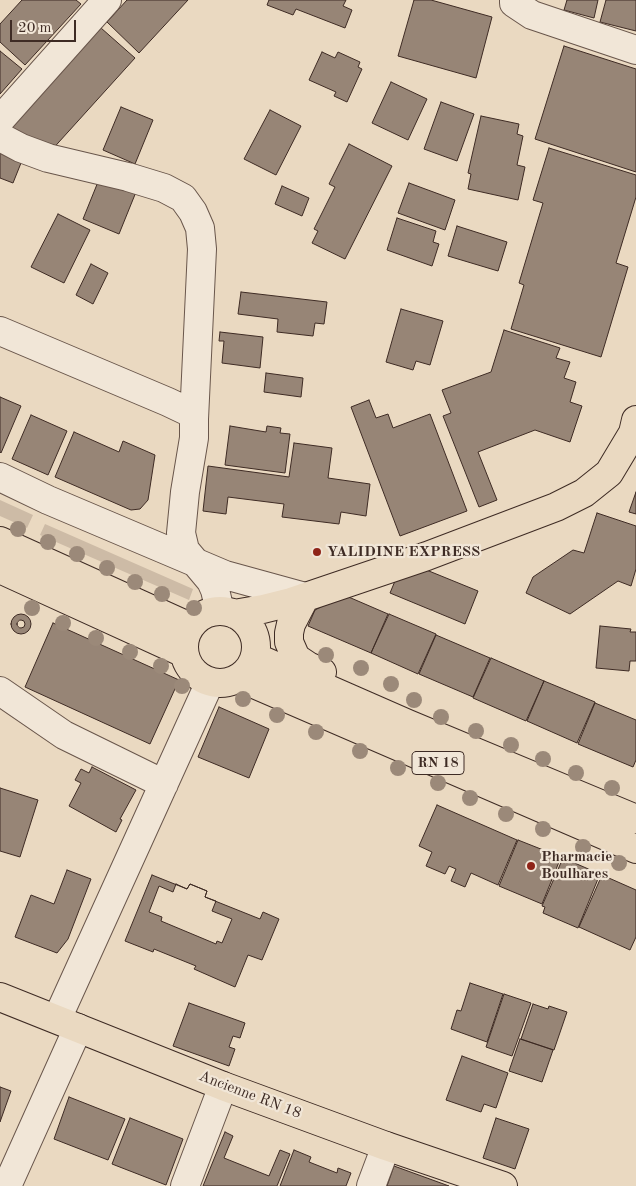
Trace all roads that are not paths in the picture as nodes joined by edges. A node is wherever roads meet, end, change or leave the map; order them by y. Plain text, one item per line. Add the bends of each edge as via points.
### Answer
1 (107, 0) edge
2 (514, 0) edge
3 (636, 50) edge
4 (0, 120) edge
5 (0, 137) edge
6 (0, 331) edge
7 (194, 419) junction
8 (636, 420) edge
9 (0, 478) edge
10 (0, 542) edge
11 (198, 564) junction
12 (0, 569) edge
13 (298, 600) junction
14 (227, 612) junction
15 (187, 640) junction
16 (250, 659) junction
17 (210, 682) junction
18 (0, 691) edge
19 (408, 724) junction
20 (164, 784) junction
21 (636, 819) edge
22 (636, 849) edge
23 (0, 997) edge
24 (68, 1023) junction
25 (223, 1086) junction
26 (386, 1146) junction
27 (7, 1186) edge
28 (185, 1186) edge
29 (372, 1186) edge
30 (503, 1186) edge

1 - 4 street
2 - 3 street via 532,16
5 - 7 street via 48,158 164,188 183,198 193,212 200,228 202,249
6 - 7 street via 168,402 189,412
7 - 11 street via 181,533 185,550
8 - 13 main road via 633,434 609,473 584,493 491,533
9 - 11 street
10 - 15 main road
11 - 13 street
11 - 14 street
12 - 15 main road
13 - 14 main road via 263,609
13 - 16 main road via 272,621
13 - 19 main road via 289,633 296,658 370,694
14 - 15 main road via 202,615
14 - 16 main road via 247,623 252,630
15 - 17 main road via 187,662 201,678
16 - 17 main road via 225,683
16 - 19 main road, RN 18
16 - 22 main road, RN 18
17 - 20 street
18 - 20 street via 64,734
19 - 21 main road, RN 18
20 - 24 street
23 - 24 main road, Ancienne RN 18
24 - 25 main road, Ancienne RN 18
24 - 27 street
25 - 26 main road, Ancienne RN 18
25 - 28 street
26 - 29 street
26 - 30 main road, Ancienne RN 18

